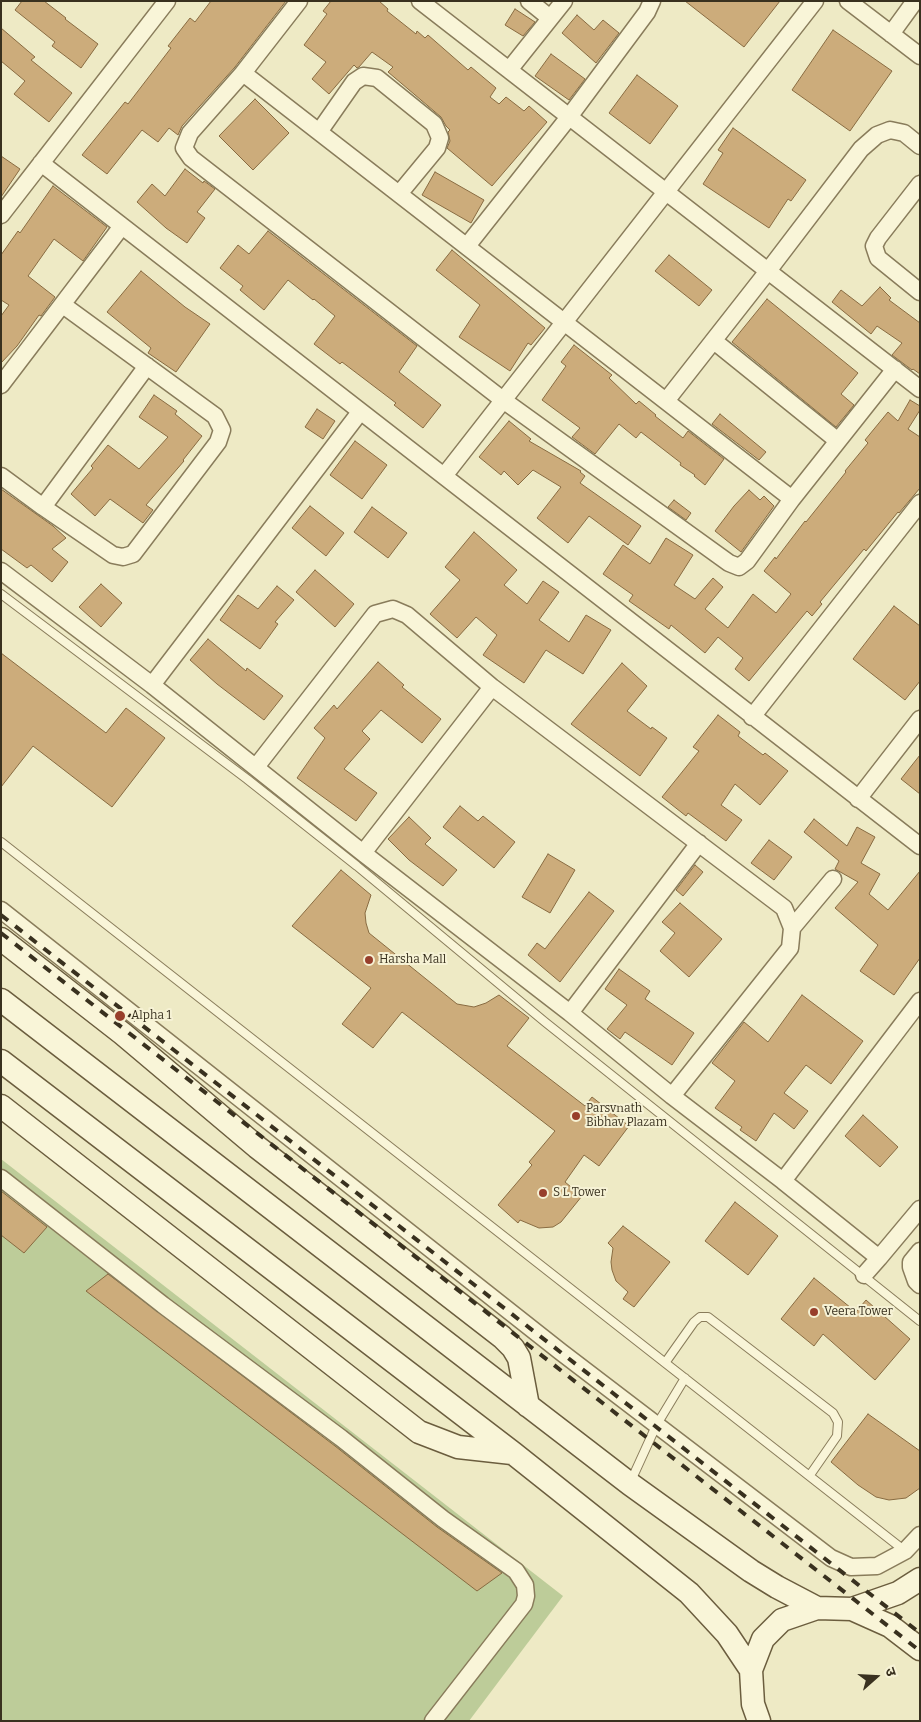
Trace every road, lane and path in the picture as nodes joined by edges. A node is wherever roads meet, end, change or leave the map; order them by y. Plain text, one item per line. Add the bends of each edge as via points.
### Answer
1 (166, 1) edge
2 (299, 1) edge
3 (420, 1) edge
4 (529, 1) edge
5 (564, 1) edge
6 (652, 1) edge
7 (815, 1) edge
8 (848, 1) edge
9 (915, 1) edge
10 (550, 18) junction
11 (891, 34) junction
12 (920, 56) edge
13 (509, 70) junction
14 (243, 73) junction
15 (569, 117) junction
16 (319, 132) junction
17 (920, 146) edge
18 (42, 163) junction
19 (920, 184) edge
20 (666, 192) junction
21 (399, 194) junction
22 (1, 215) edge
23 (122, 226) junction
24 (467, 246) junction
25 (768, 271) junction
26 (920, 292) edge
27 (63, 304) junction
28 (564, 322) junction
29 (714, 341) junction
30 (147, 366) junction
31 (894, 369) junction
32 (1, 386) edge
33 (920, 389) edge
34 (503, 400) junction
35 (666, 401) junction
36 (360, 412) junction
37 (838, 441) junction
38 (1, 476) edge
39 (444, 476) junction
40 (792, 499) junction
41 (43, 507) junction
42 (917, 513) edge
43 (1, 571) edge
44 (1, 594) edge
45 (152, 685) junction
46 (492, 687) junction
47 (752, 717) junction
48 (920, 719) edge
49 (256, 767) junction
50 (858, 799) junction
51 (1, 842) edge
52 (698, 844) junction
53 (920, 846) edge
54 (363, 853) junction
55 (833, 879) dead end
56 (1, 910) edge
57 (792, 928) junction
58 (1, 939) edge
59 (1, 1000) edge
60 (920, 1002) edge
61 (570, 1013) junction
62 (1, 1061) edge
63 (672, 1096) junction
64 (1, 1106) edge
65 (1, 1178) edge
66 (783, 1181) junction
67 (920, 1209) edge
68 (920, 1250) edge
69 (879, 1258) junction
70 (864, 1275) junction
71 (920, 1285) edge
72 (920, 1321) edge
73 (665, 1363) junction
74 (685, 1378) junction
75 (528, 1406) junction
76 (656, 1426) junction
77 (513, 1453) junction
78 (810, 1475) junction
79 (630, 1484) junction
80 (920, 1535) edge
81 (905, 1551) junction
82 (920, 1578) edge
83 (817, 1608) junction
84 (852, 1609) junction
85 (920, 1649) edge
86 (751, 1670) junction
87 (433, 1721) edge
88 (759, 1721) edge

1 - 18 street
2 - 14 street
3 - 13 street
4 - 10 street
5 - 10 street
6 - 15 street
7 - 20 street
8 - 11 street
9 - 11 street
10 - 13 street
11 - 12 street
13 - 15 street
14 - 16 street
14 - 34 street via 190,133 184,148 191,158
15 - 20 street
15 - 24 street
16 - 21 street
16 - 21 street via 354,82 363,76 377,78 434,124 440,138 437,148
17 - 25 street via 904,133 890,130 877,135 861,149
18 - 22 street
18 - 23 street
19 - 26 street via 874,246 878,258
20 - 25 street
20 - 28 street
21 - 24 street
23 - 27 street
23 - 36 street
24 - 28 street
25 - 29 street
25 - 31 street
27 - 30 street
27 - 32 street
28 - 34 street
28 - 35 street
29 - 35 street
29 - 37 street
30 - 41 street
30 - 41 street via 215,416 222,430 218,442 134,554 113,555
31 - 33 street
31 - 37 street
34 - 39 street
34 - 40 street via 729,563 739,567 747,561
35 - 40 street
36 - 39 street
36 - 45 street
37 - 40 street
38 - 41 street
39 - 47 street
42 - 47 street
43 - 45 street
44 - 70 lane via 254,785 545,1022
45 - 49 street
46 - 49 street via 407,615 393,609 375,614
46 - 52 street
46 - 54 street
47 - 50 street
48 - 50 street
49 - 54 street
50 - 53 street
51 - 73 lane
52 - 57 street via 784,908
52 - 61 street
54 - 61 street
55 - 57 street
56 - 76 street
57 - 63 street via 790,948
58 - 75 street via 123,1034 258,1148 502,1337 519,1358
59 - 75 street
60 - 66 street
61 - 63 street
62 - 77 street
63 - 66 street
64 - 77 street via 419,1432 458,1447
65 - 87 street via 443,1519 516,1571 524,1585 524,1604
66 - 69 street
67 - 69 street
68 - 71 street via 911,1267
69 - 70 street
70 - 72 lane
73 - 74 lane
73 - 78 lane via 694,1322 700,1317 708,1317 833,1413 838,1422 837,1436
74 - 76 lane
74 - 78 lane
75 - 79 street
76 - 79 lane
76 - 81 street via 831,1558 851,1567 877,1566
77 - 86 street via 689,1593 727,1634
78 - 81 lane
79 - 83 street via 751,1571
80 - 81 street
82 - 84 street via 898,1593
83 - 84 street
83 - 86 street via 782,1620 763,1638
84 - 85 street via 890,1626
86 - 88 street via 753,1704

